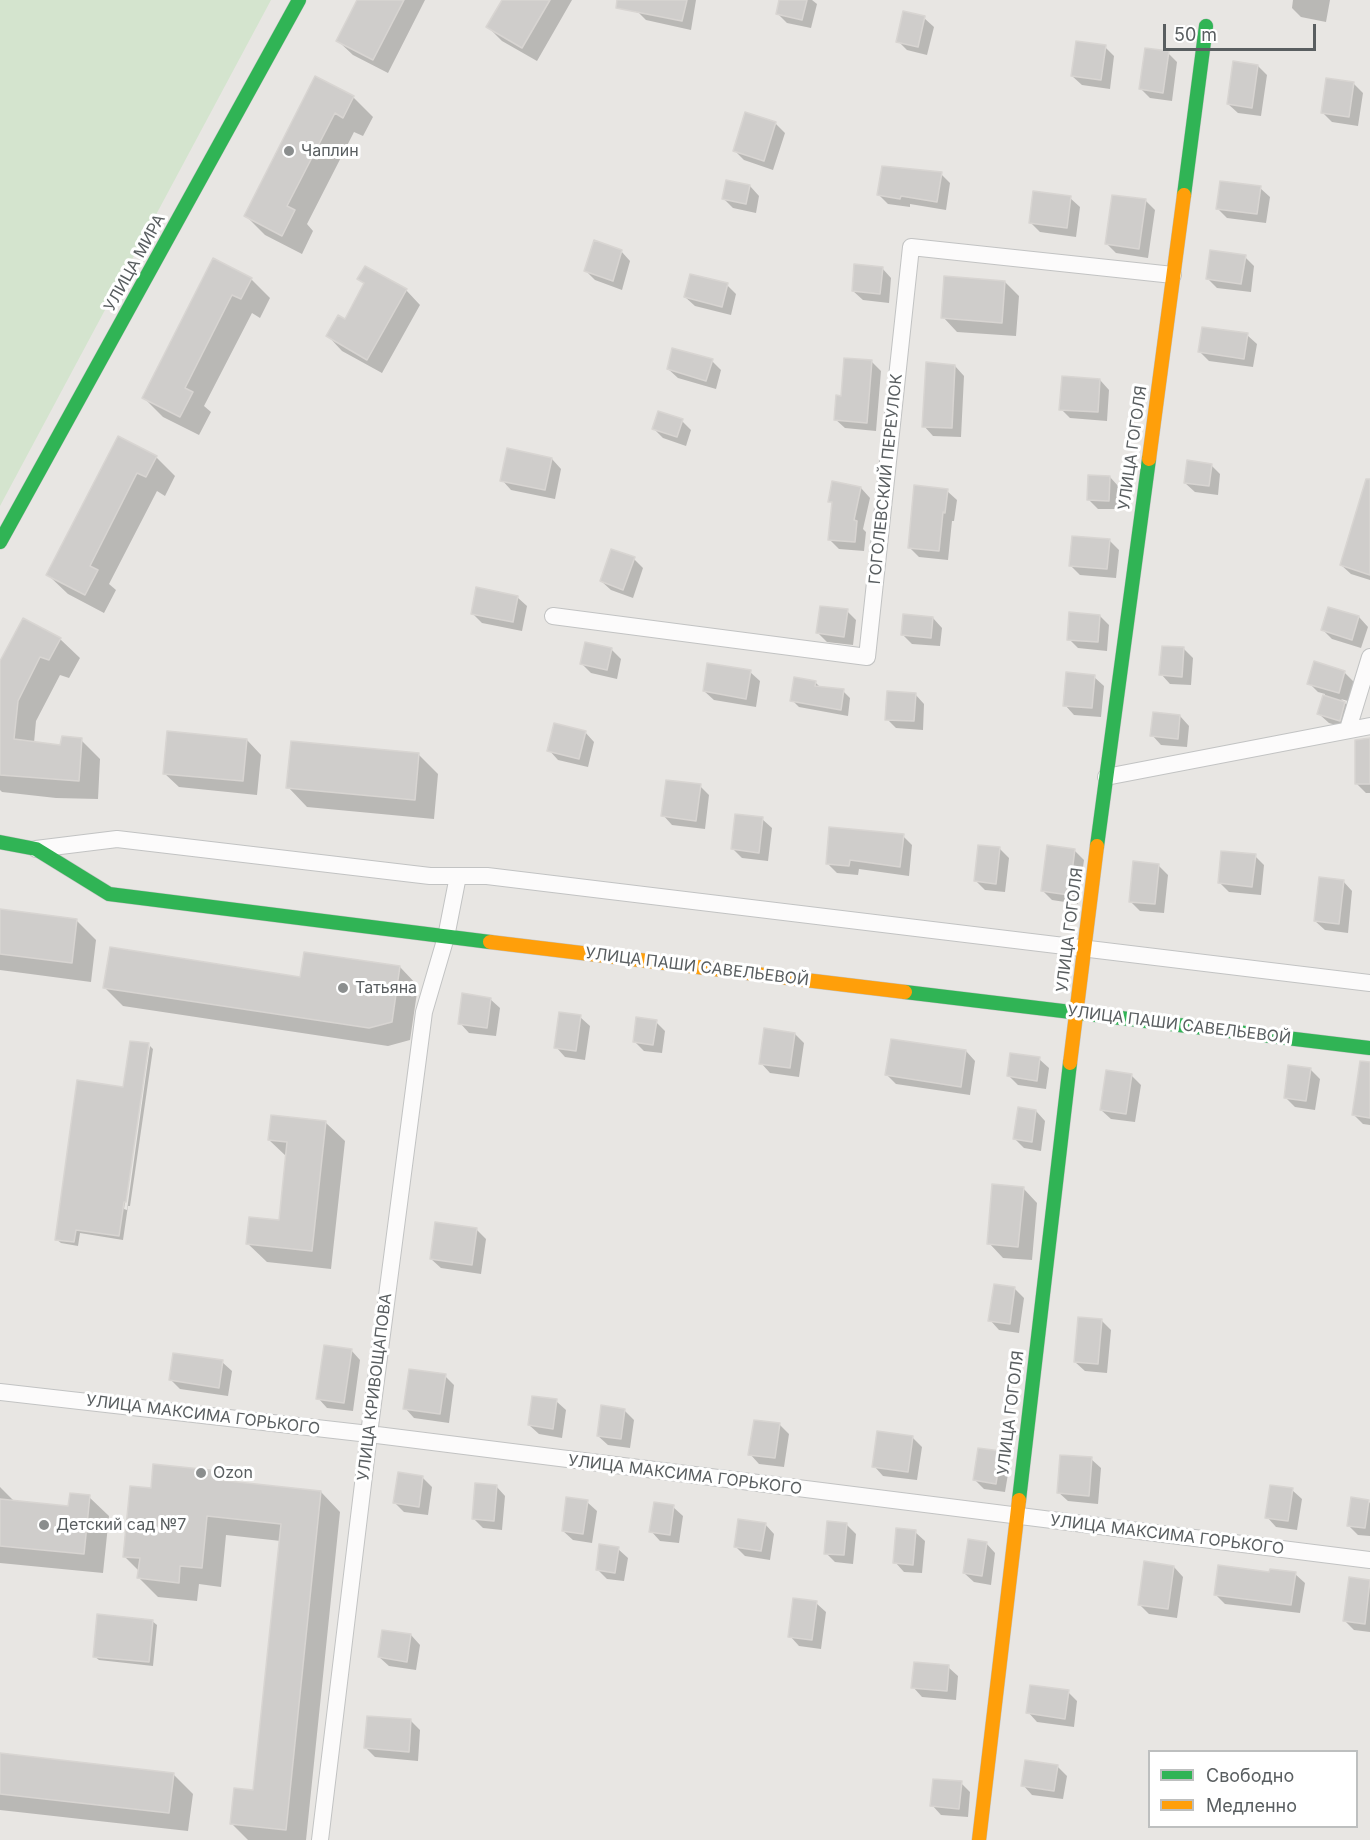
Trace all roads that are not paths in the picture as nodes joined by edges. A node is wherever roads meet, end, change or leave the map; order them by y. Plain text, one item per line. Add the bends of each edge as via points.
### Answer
1 (299, 0) edge
2 (1206, 26) dead end
3 (1173, 275) junction
4 (0, 542) edge
5 (553, 616) dead end
6 (1370, 657) edge
7 (1370, 726) edge
8 (1348, 729) junction
9 (1106, 777) junction
10 (0, 842) edge
11 (36, 849) junction
12 (458, 876) junction
13 (446, 937) junction
14 (1084, 947) junction
15 (1370, 983) edge
16 (1076, 1013) junction
17 (1370, 1048) edge
18 (0, 1392) edge
19 (369, 1434) junction
20 (1016, 1517) junction
21 (1370, 1560) edge
22 (320, 1840) edge
23 (979, 1840) edge

1 - 4 street, УЛИЦА МИРА
2 - 3 street, УЛИЦА ГОГОЛЯ
3 - 5 street, ГОГОЛЕВСКИЙ ПЕРЕУЛОК via 911,247 867,657
3 - 9 street, УЛИЦА ГОГОЛЯ
6 - 8 street
7 - 8 street
8 - 9 street
9 - 14 street, УЛИЦА ГОГОЛЯ
10 - 11 street, УЛИЦА ПАШИ САВЕЛЬЕВОЙ
11 - 12 street, УЛИЦА ПАШИ САВЕЛЬЕВОЙ via 117,839 430,876
11 - 13 street, УЛИЦА ПАШИ САВЕЛЬЕВОЙ via 109,894
12 - 13 street, УЛИЦА КРИВОЩАПОВА
12 - 14 street, УЛИЦА ПАШИ САВЕЛЬЕВОЙ via 487,876
13 - 16 street, УЛИЦА ПАШИ САВЕЛЬЕВОЙ
13 - 19 street, УЛИЦА КРИВОЩАПОВА via 424,1012
14 - 15 street, УЛИЦА ПАШИ САВЕЛЬЕВОЙ
14 - 16 street, УЛИЦА ГОГОЛЯ
16 - 17 street, УЛИЦА ПАШИ САВЕЛЬЕВОЙ
16 - 20 street, УЛИЦА ГОГОЛЯ
18 - 19 street, УЛИЦА МАКСИМА ГОРЬКОГО
19 - 20 street, УЛИЦА МАКСИМА ГОРЬКОГО
19 - 22 street, УЛИЦА КРИВОЩАПОВА
20 - 21 street, УЛИЦА МАКСИМА ГОРЬКОГО
20 - 23 street, УЛИЦА ГОГОЛЯ

